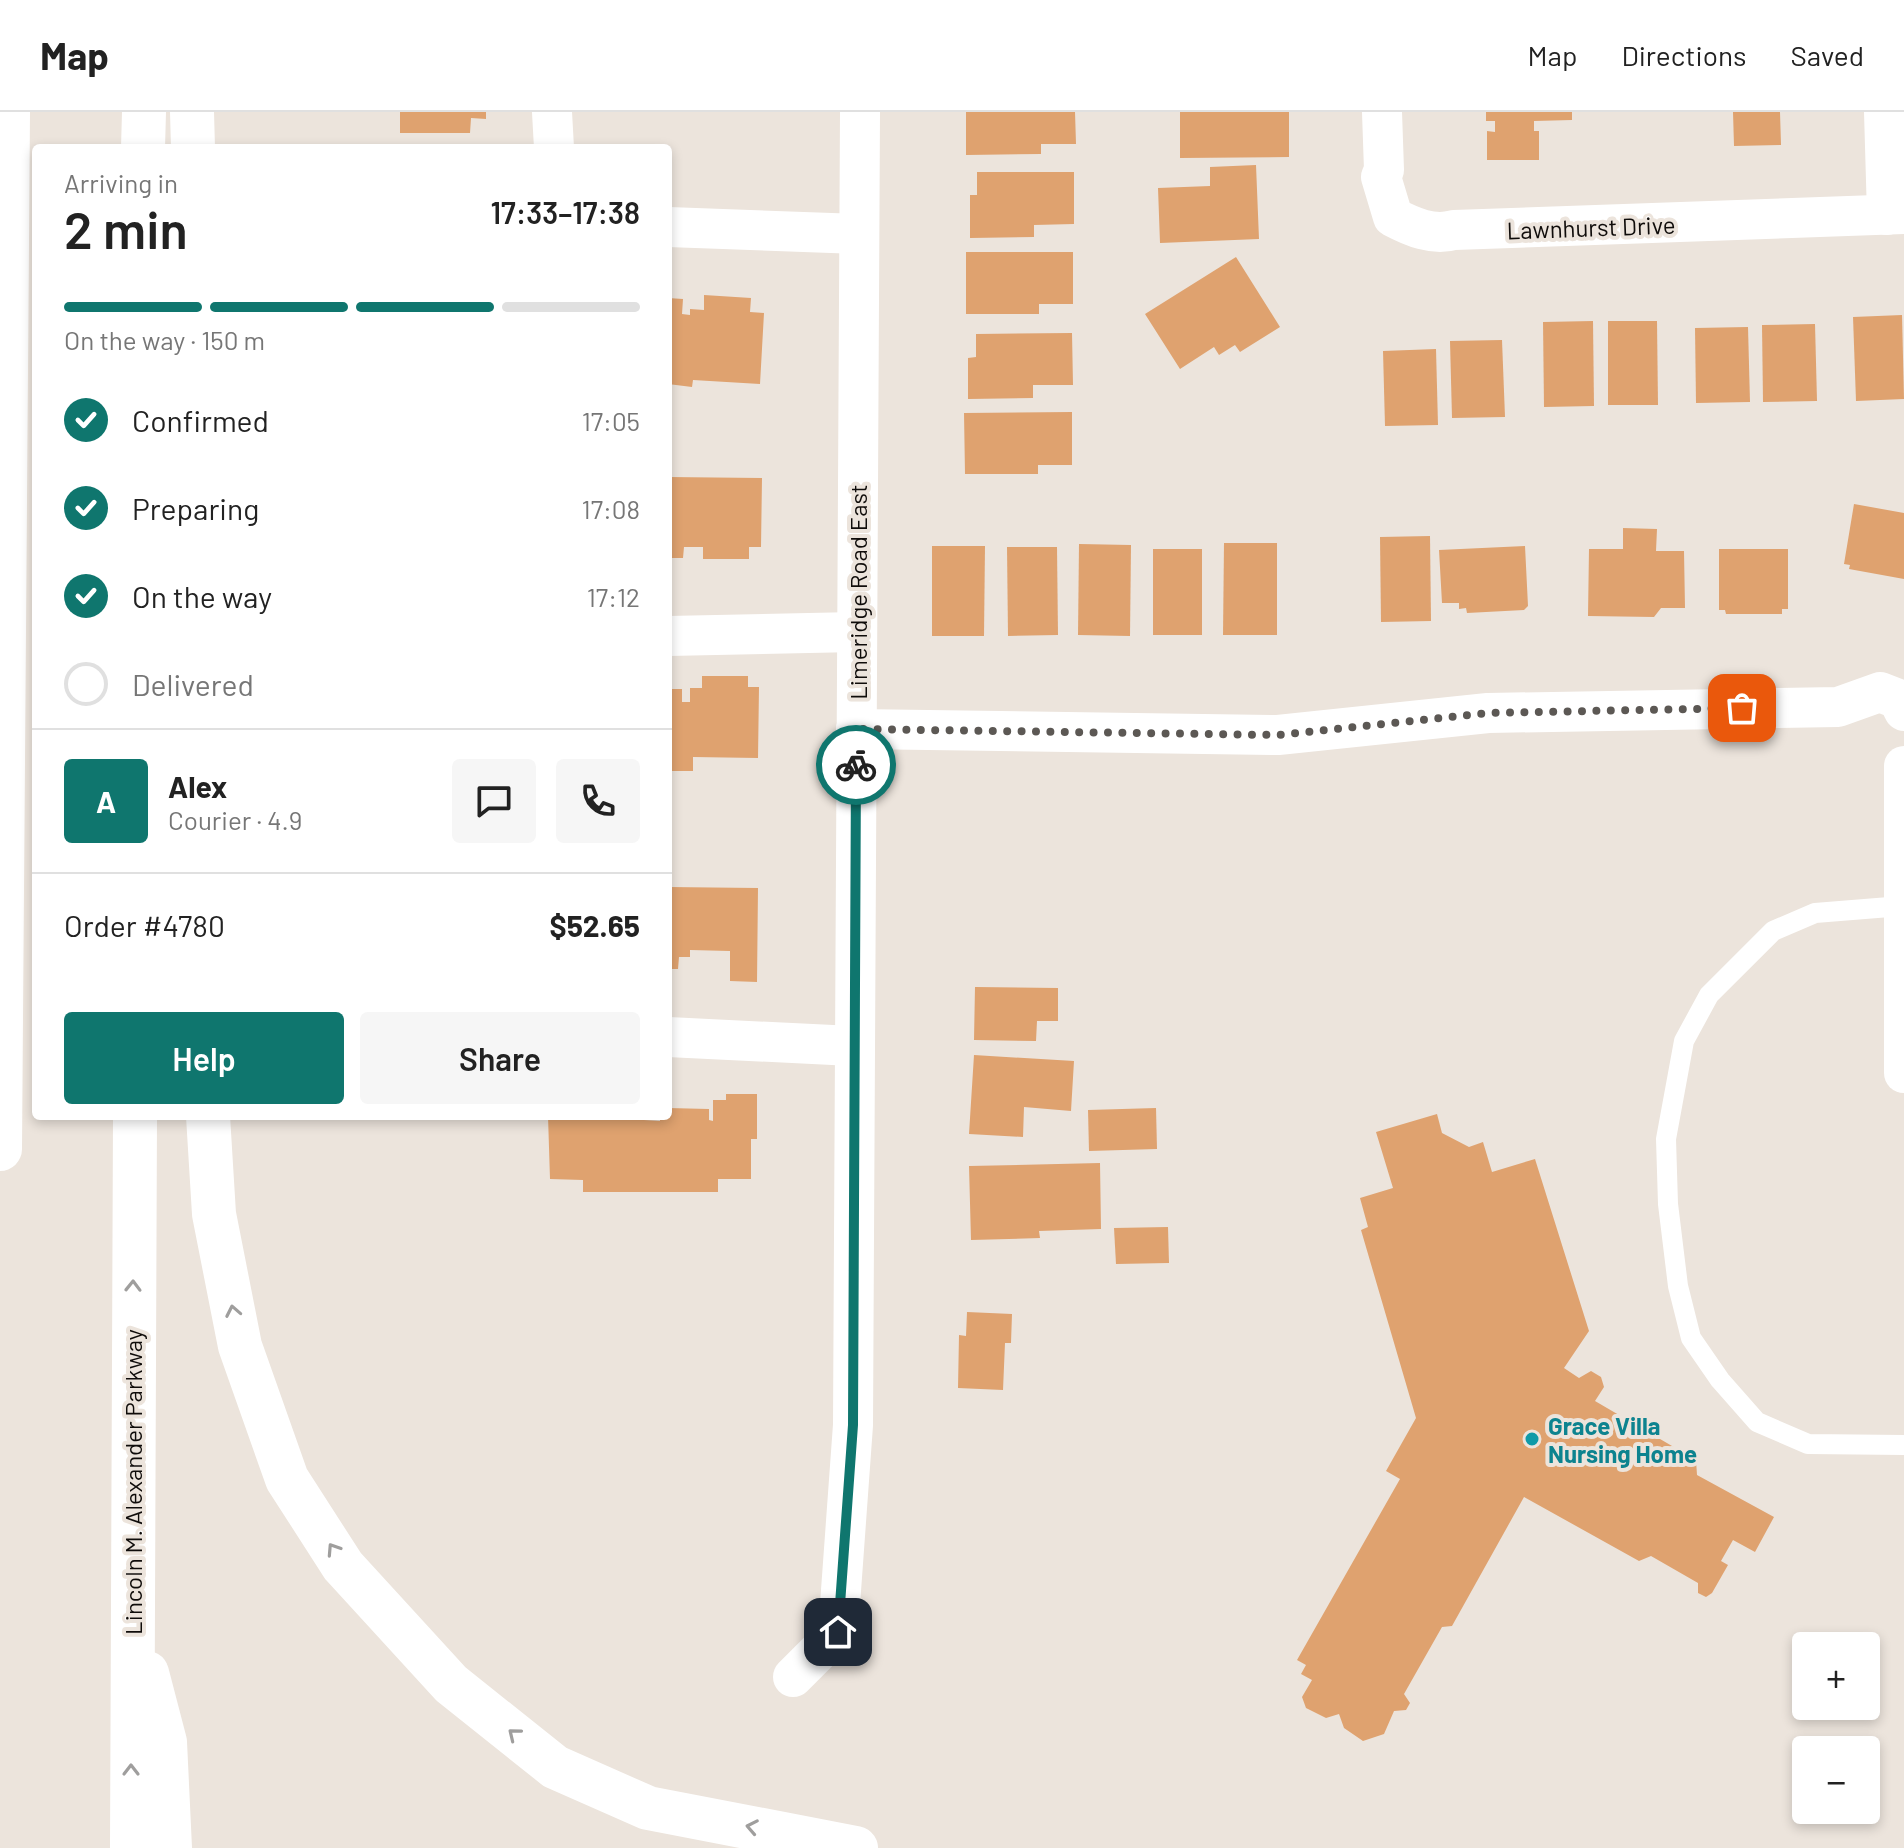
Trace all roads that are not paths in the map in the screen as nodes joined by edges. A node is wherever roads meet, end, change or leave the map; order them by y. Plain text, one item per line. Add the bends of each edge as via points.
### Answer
1 (8, 112) edge
2 (144, 112) edge
3 (192, 112) edge
4 (552, 112) edge
5 (860, 112) edge
6 (1382, 112) edge
7 (1884, 112) edge
8 (143, 144) edge
9 (193, 144) edge
10 (554, 144) edge
11 (1896, 214) edge
12 (672, 227) edge
13 (859, 234) junction
14 (856, 632) junction
15 (672, 636) edge
16 (1904, 711) edge
17 (856, 729) junction
18 (1904, 766) edge
19 (1902, 906) junction
20 (672, 1037) edge
21 (853, 1046) junction
22 (1904, 1073) edge
23 (135, 1120) edge
24 (208, 1120) edge
25 (0, 1149) edge
26 (1904, 1445) edge
27 (130, 1609) junction
28 (793, 1677) dead end
29 (132, 1848) edge
30 (170, 1848) edge
31 (856, 1848) edge

1 - 25 highway
2 - 8 highway
3 - 9 highway
4 - 10 street
5 - 13 street, Limeridge Road East
6 - 11 street, Lawnhurst Drive via 1381,177 1393,217 1416,229 1442,233
7 - 11 street
12 - 13 street
13 - 14 street, Limeridge Road East
14 - 15 street
14 - 17 street, Limeridge Road East
16 - 17 street via 1898,699 1880,692 1838,707 1488,713 1278,735
17 - 21 street, Limeridge Road East
18 - 19 street
19 - 22 street
19 - 26 lane via 1815,913 1773,931 1709,995 1684,1041 1666,1139 1678,1286 1691,1338 1720,1380 1757,1422 1808,1444
20 - 21 street
21 - 28 street, Limeridge Road East via 853,1425 838,1632
27 -> 23 highway, Lincoln M. Alexander Parkway
31 -> 24 highway via 648,1808 555,1767 451,1684 343,1566 287,1479 240,1346 214,1214
29 -> 27 highway, Lincoln M. Alexander Parkway
27 - 30 highway via 165,1742

